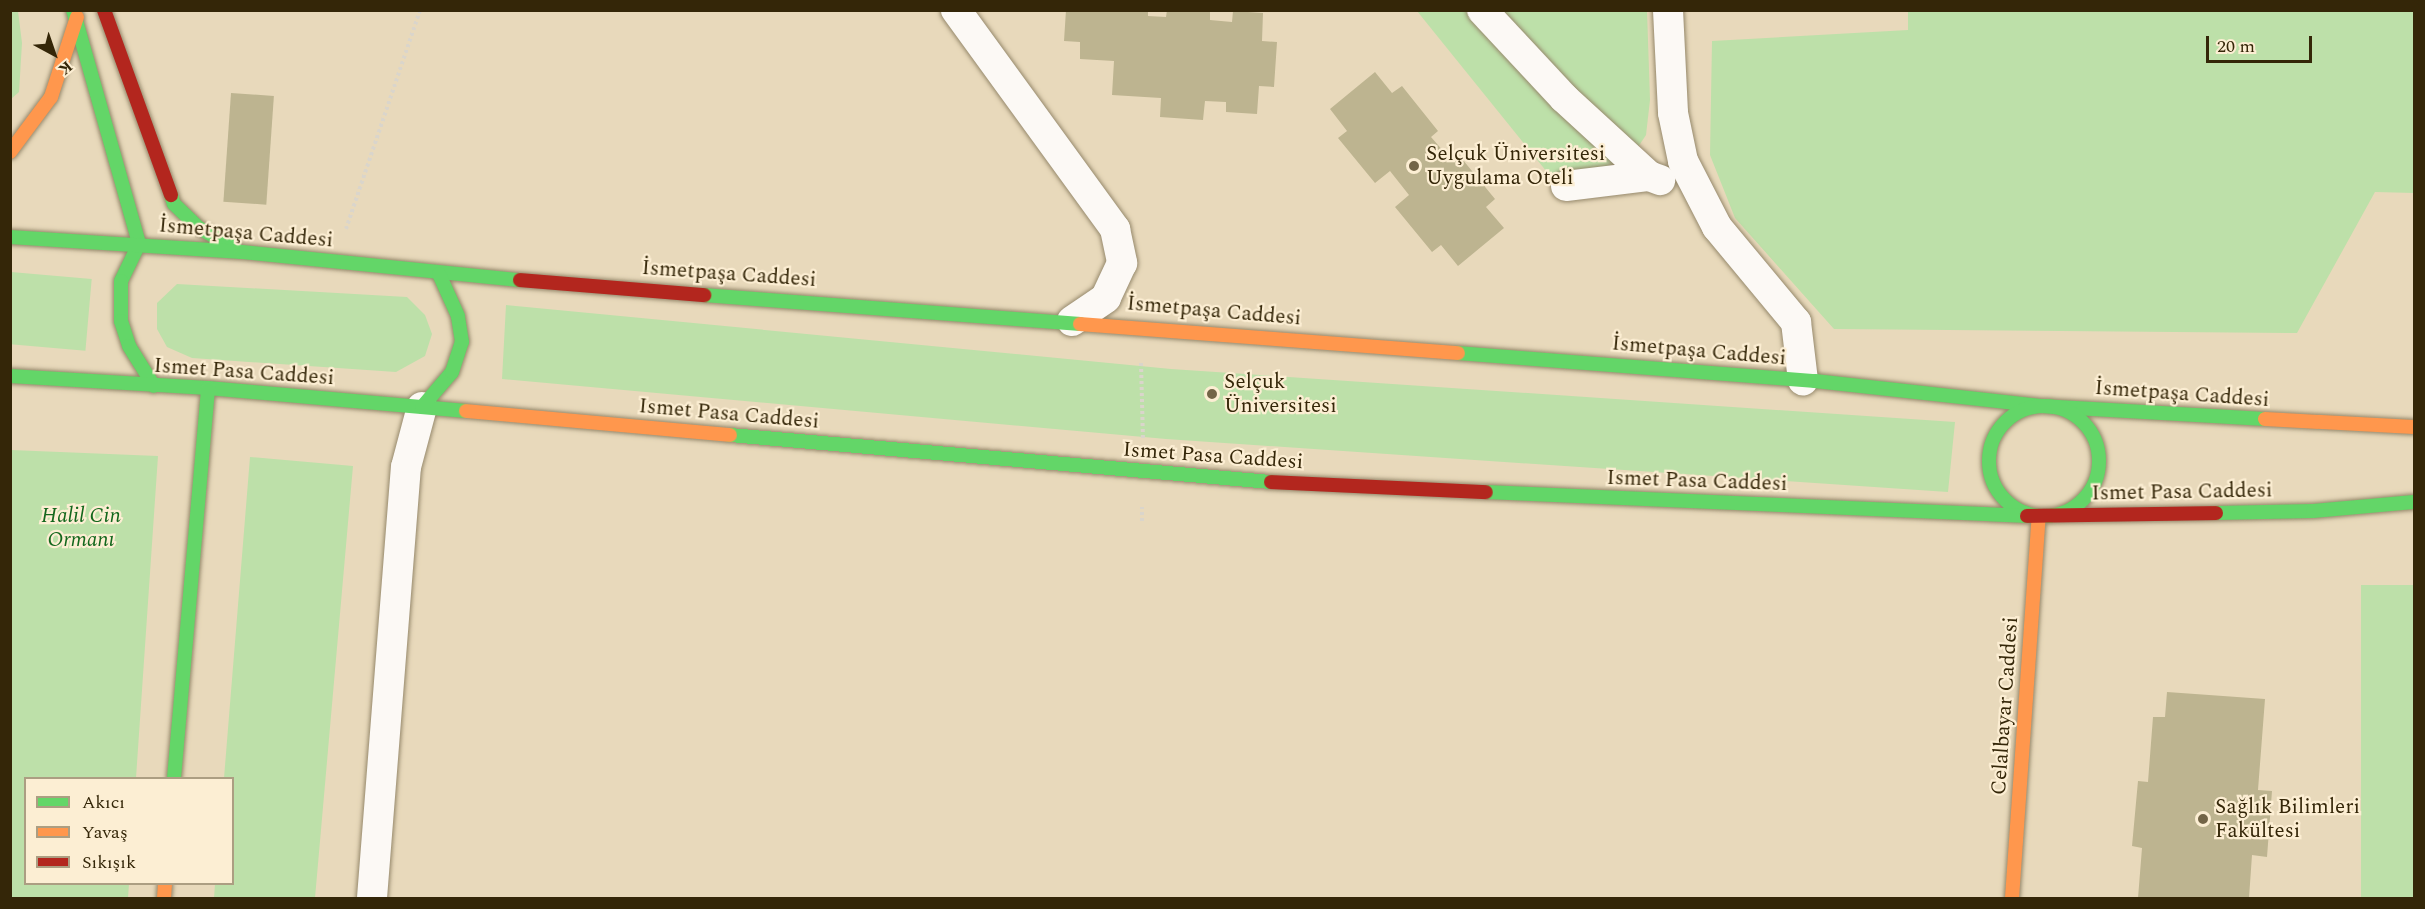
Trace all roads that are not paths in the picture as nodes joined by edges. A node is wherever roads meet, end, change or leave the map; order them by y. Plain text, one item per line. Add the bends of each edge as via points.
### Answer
1 (104, 10) edge
2 (956, 10) edge
3 (1482, 10) edge
4 (1668, 10) edge
5 (75, 14) edge
6 (10, 152) edge
7 (1649, 176) junction
8 (1566, 186) dead end
9 (1700, 195) junction
10 (10, 237) edge
11 (139, 244) junction
12 (242, 252) junction
13 (440, 274) junction
14 (1072, 321) junction
15 (10, 376) edge
16 (1803, 381) junction
17 (154, 386) junction
18 (208, 388) junction
19 (2041, 406) junction
20 (422, 407) junction
21 (2415, 427) edge
22 (2415, 502) edge
23 (2039, 516) junction
24 (174, 777) edge
25 (372, 898) edge
26 (2012, 898) edge

1 - 12 main road via 174,204 199,228
2 - 14 street via 1115,229 1122,263 1106,298
3 - 7 street via 1549,83
4 - 9 street via 1673,113 1683,161
5 - 6 main road via 51,98
5 - 11 main road
7 - 8 street
7 - 9 street
9 - 16 street via 1717,227 1796,322
10 - 11 main road, İsmetpaşa Caddesi
11 - 12 main road, İsmetpaşa Caddesi
11 - 17 main road via 121,281 121,321 129,346
12 - 13 main road, İsmetpaşa Caddesi
13 - 14 main road, İsmetpaşa Caddesi
13 - 20 main road via 458,316 462,342 452,372
14 - 16 main road, İsmetpaşa Caddesi
15 - 17 main road, Ismet Pasa Caddesi
16 - 19 main road, İsmetpaşa Caddesi
17 - 18 main road, Ismet Pasa Caddesi
18 - 20 main road, Ismet Pasa Caddesi
18 - 24 main road
19 - 21 main road, İsmetpaşa Caddesi
19 - 23 main road via 2008,420 1996,434 1990,452 1992,479 2007,502 2022,512
19 - 23 main road via 2059,408 2076,416 2097,444 2100,462 2096,480 2081,502 2058,515
20 - 23 main road, Ismet Pasa Caddesi via 1144,473 1348,487
20 - 25 street via 406,467
22 - 23 main road, Ismet Pasa Caddesi via 2313,511
23 - 26 main road, Celalbayar Caddesi

